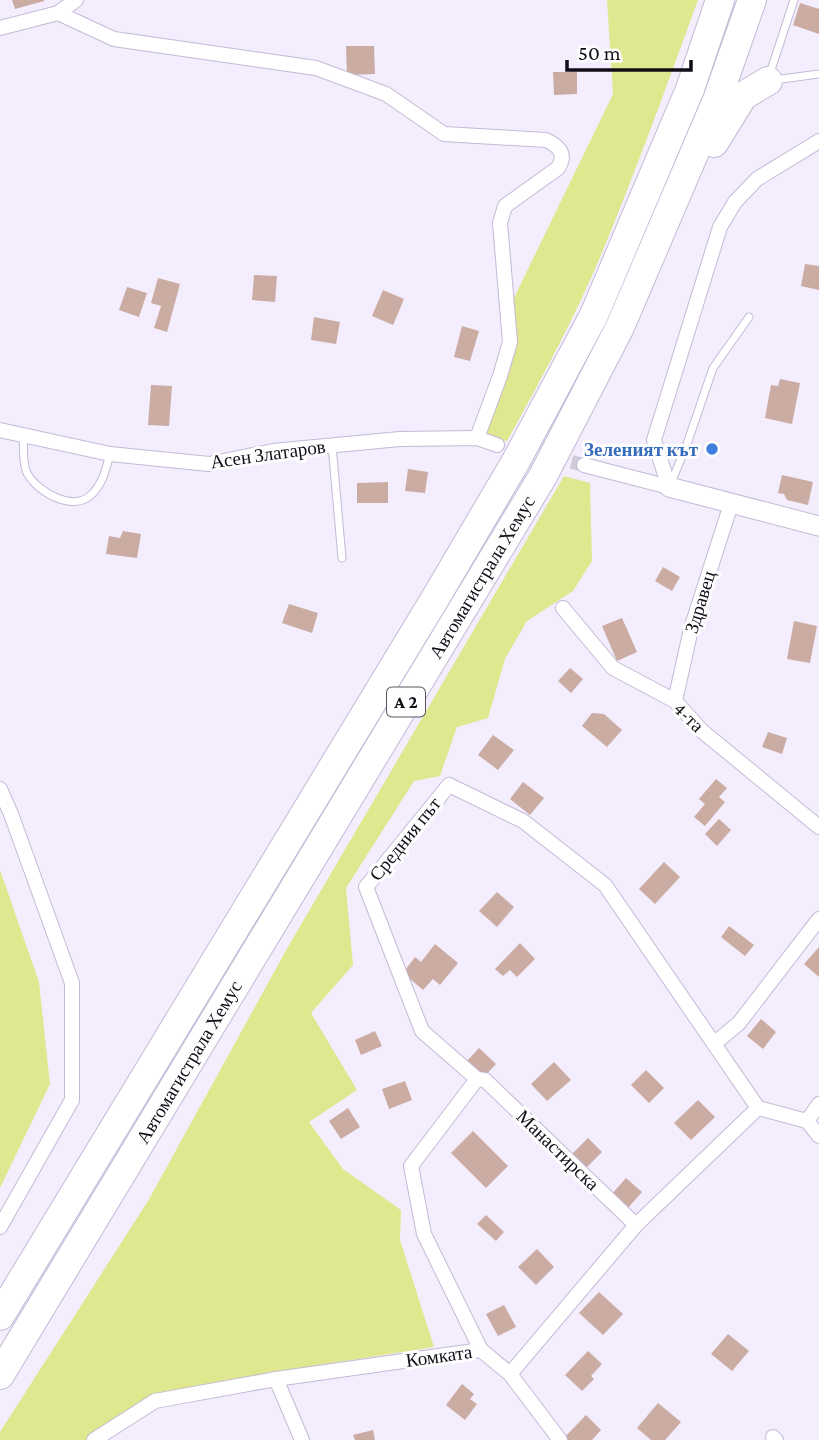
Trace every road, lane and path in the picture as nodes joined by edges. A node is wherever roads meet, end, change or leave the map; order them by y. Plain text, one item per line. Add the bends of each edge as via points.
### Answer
1 (76, 0) edge
2 (720, 0) edge
3 (752, 0) edge
4 (794, 0) edge
5 (58, 13) junction
6 (0, 28) edge
7 (819, 74) edge
8 (768, 81) junction
9 (819, 141) edge
10 (658, 235) junction
11 (749, 317) dead end
12 (0, 430) edge
13 (22, 433) junction
14 (477, 438) junction
15 (497, 444) dead end
16 (332, 445) junction
17 (110, 454) junction
18 (583, 465) tunnel mouth
19 (669, 487) junction
20 (731, 503) junction
21 (819, 526) edge
22 (342, 558) dead end
23 (563, 608) dead end
24 (675, 701) junction
25 (0, 789) edge
26 (819, 827) edge
27 (819, 919) edge
28 (715, 1043) junction
29 (477, 1079) junction
30 (819, 1104) edge
31 (758, 1108) junction
32 (807, 1121) junction
33 (819, 1136) edge
34 (636, 1225) junction
35 (0, 1227) edge
36 (0, 1316) edge
37 (481, 1350) junction
38 (510, 1374) junction
39 (0, 1375) edge
40 (276, 1379) junction
41 (94, 1440) edge
42 (302, 1440) edge
43 (560, 1440) edge

1 - 5 street
2 - 36 highway, Автомагистрала Хемус / A 2 via 690,89 594,315 516,461
3 - 10 highway, Автомагистрала Хемус / A 2 via 717,100
4 - 8 lane
5 - 6 street
5 - 14 street via 114,38 316,68 386,94 444,134 526,138 557,145 562,162 558,168 505,206 500,223 510,342
7 - 8 lane
8 - 10 highway via 743,96
9 - 19 street via 757,179 735,202 720,228 654,440
10 - 39 highway, Автомагистрала Хемус / A 2 via 620,327 542,476
11 - 19 lane via 713,368
12 - 13 street, Асен Златаров
13 - 17 street, Асен Златаров
13 - 17 lane via 26,472 54,497 74,501 90,497 102,482
14 - 15 street, Асен Златаров
14 - 16 street, Асен Златаров
16 - 17 street, Асен Златаров via 209,464
16 - 22 lane
18 - 19 street
19 - 20 street
20 - 21 street
20 - 24 street, Здравец via 691,629
23 - 24 street, 4-та via 613,668
24 - 26 street, 4-та via 702,731
25 - 35 street via 72,983 72,1100
27 - 28 street via 739,1023
28 - 29 street, Средния път via 605,885 523,821 449,785 366,887 422,1031
28 - 31 street, Средния път
29 - 34 street, Манастирска via 485,1080
29 - 37 street via 411,1166 424,1234
30 - 32 street
31 - 32 street
31 - 34 street
32 - 33 street
34 - 38 street
37 - 38 street, Комката
37 - 40 street, Комката
38 - 43 street, Комката
40 - 41 street, Комката via 155,1401
40 - 42 street

